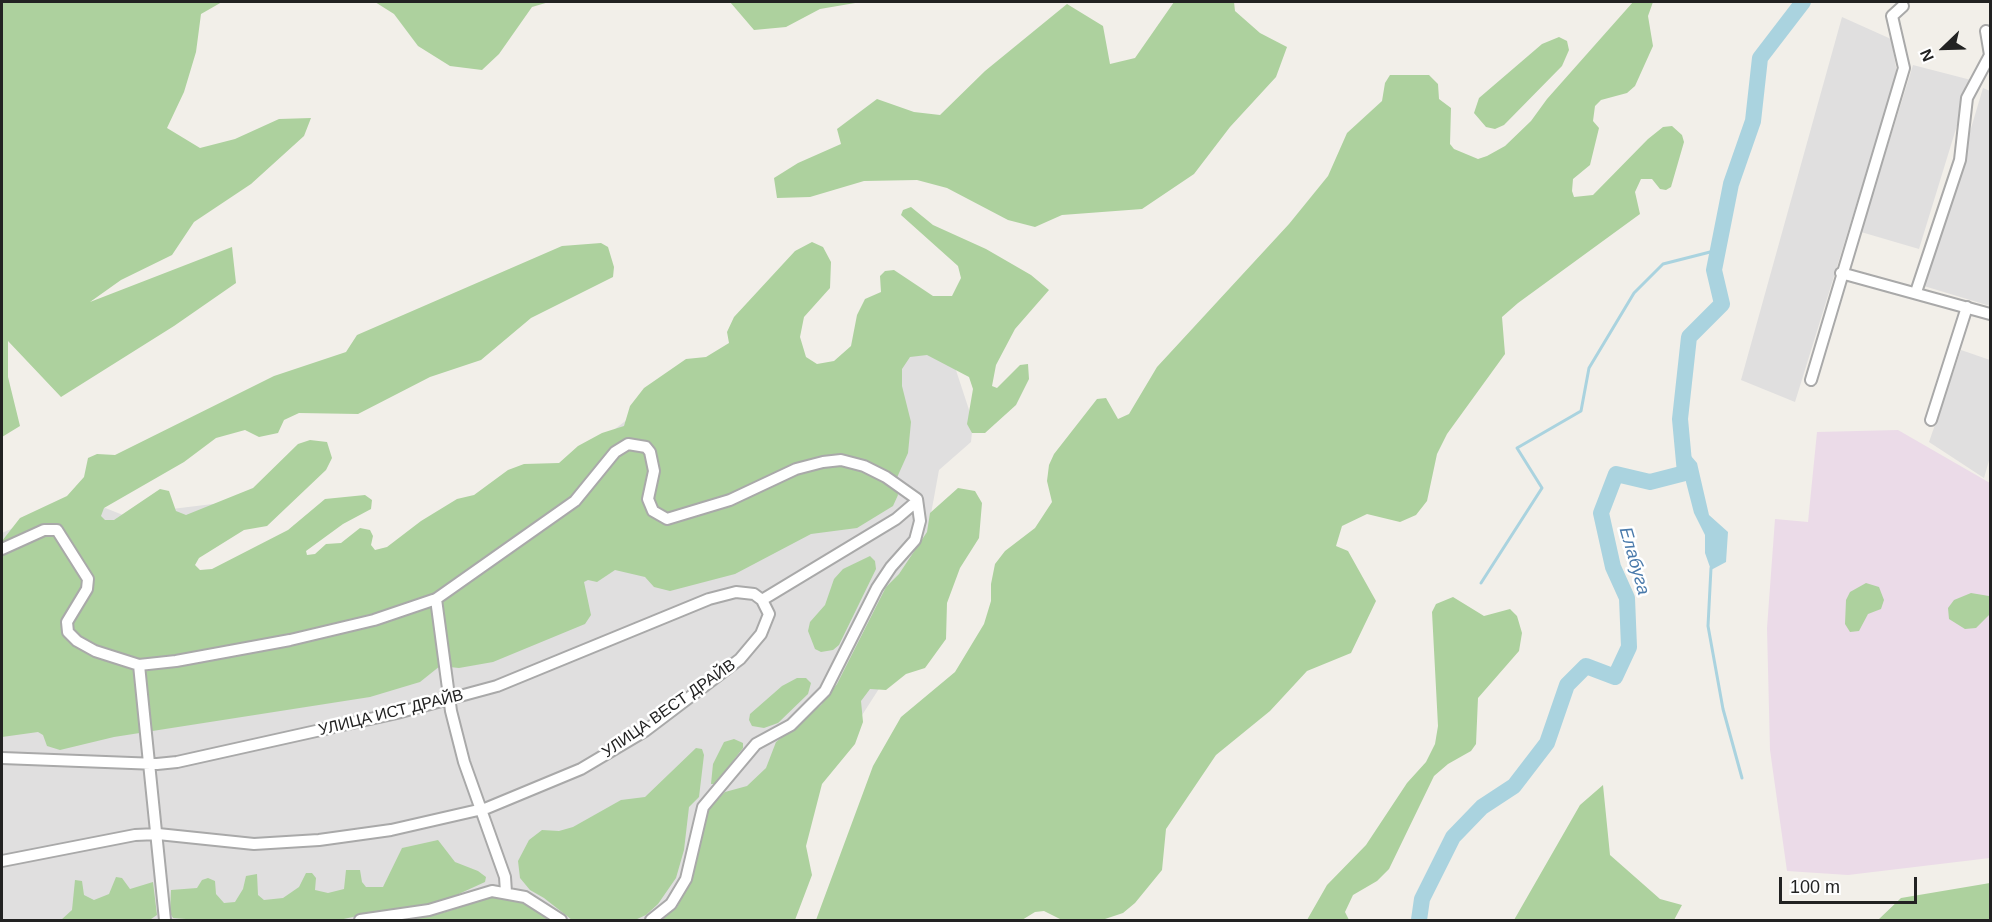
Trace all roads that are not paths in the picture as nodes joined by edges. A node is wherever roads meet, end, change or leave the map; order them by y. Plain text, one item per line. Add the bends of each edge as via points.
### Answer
1 (1903, 6) dead end
2 (1986, 31) dead end
3 (1841, 273) junction
4 (1916, 292) junction
5 (1967, 307) junction
6 (1990, 314) edge
7 (1811, 380) dead end
8 (1931, 420) dead end
9 (917, 501) junction
10 (2, 549) edge
11 (436, 599) junction
12 (762, 600) junction
13 (139, 665) junction
14 (449, 699) junction
15 (2, 758) edge
16 (148, 764) junction
17 (480, 810) junction
18 (158, 834) junction
19 (2, 861) edge
20 (506, 892) junction
21 (165, 921) edge
22 (360, 921) edge
23 (561, 921) edge
24 (651, 921) edge

1 - 3 street via 1892,16 1904,68
2 - 4 street via 1990,55 1967,98 1960,160
3 - 4 street
3 - 7 street
4 - 5 street
5 - 6 street
5 - 8 street
9 - 11 street via 886,477 841,460 796,469 730,500 667,519 653,511 648,499 654,471 650,452 646,447 628,444 615,452 575,501
9 - 12 street via 896,519
9 - 24 street via 920,521 915,540 877,588 833,680 790,725 756,744 707,801 700,814 686,879 671,903
10 - 13 street via 44,530 57,530 88,579 87,589 67,622 68,632 95,651
11 - 13 street via 374,620 290,640
11 - 14 street
12 - 14 street, УЛИЦА ИСТ ДРАЙВ via 748,592 709,599 515,679
12 - 17 street, УЛИЦА ВЕСТ ДРАЙВ via 769,614 767,623 749,650 659,721 581,769
13 - 16 street
14 - 16 street, УЛИЦА ИСТ ДРАЙВ via 211,756
14 - 17 street
15 - 16 street, УЛИЦА ИСТ ДРАЙВ
16 - 18 street
17 - 18 street, УЛИЦА ВЕСТ ДРАЙВ via 391,830 302,841 236,844
17 - 20 street via 505,877
18 - 19 street, УЛИЦА ВЕСТ ДРАЙВ via 125,836
18 - 21 street
20 - 22 street via 475,895 429,910
20 - 23 street via 536,902

